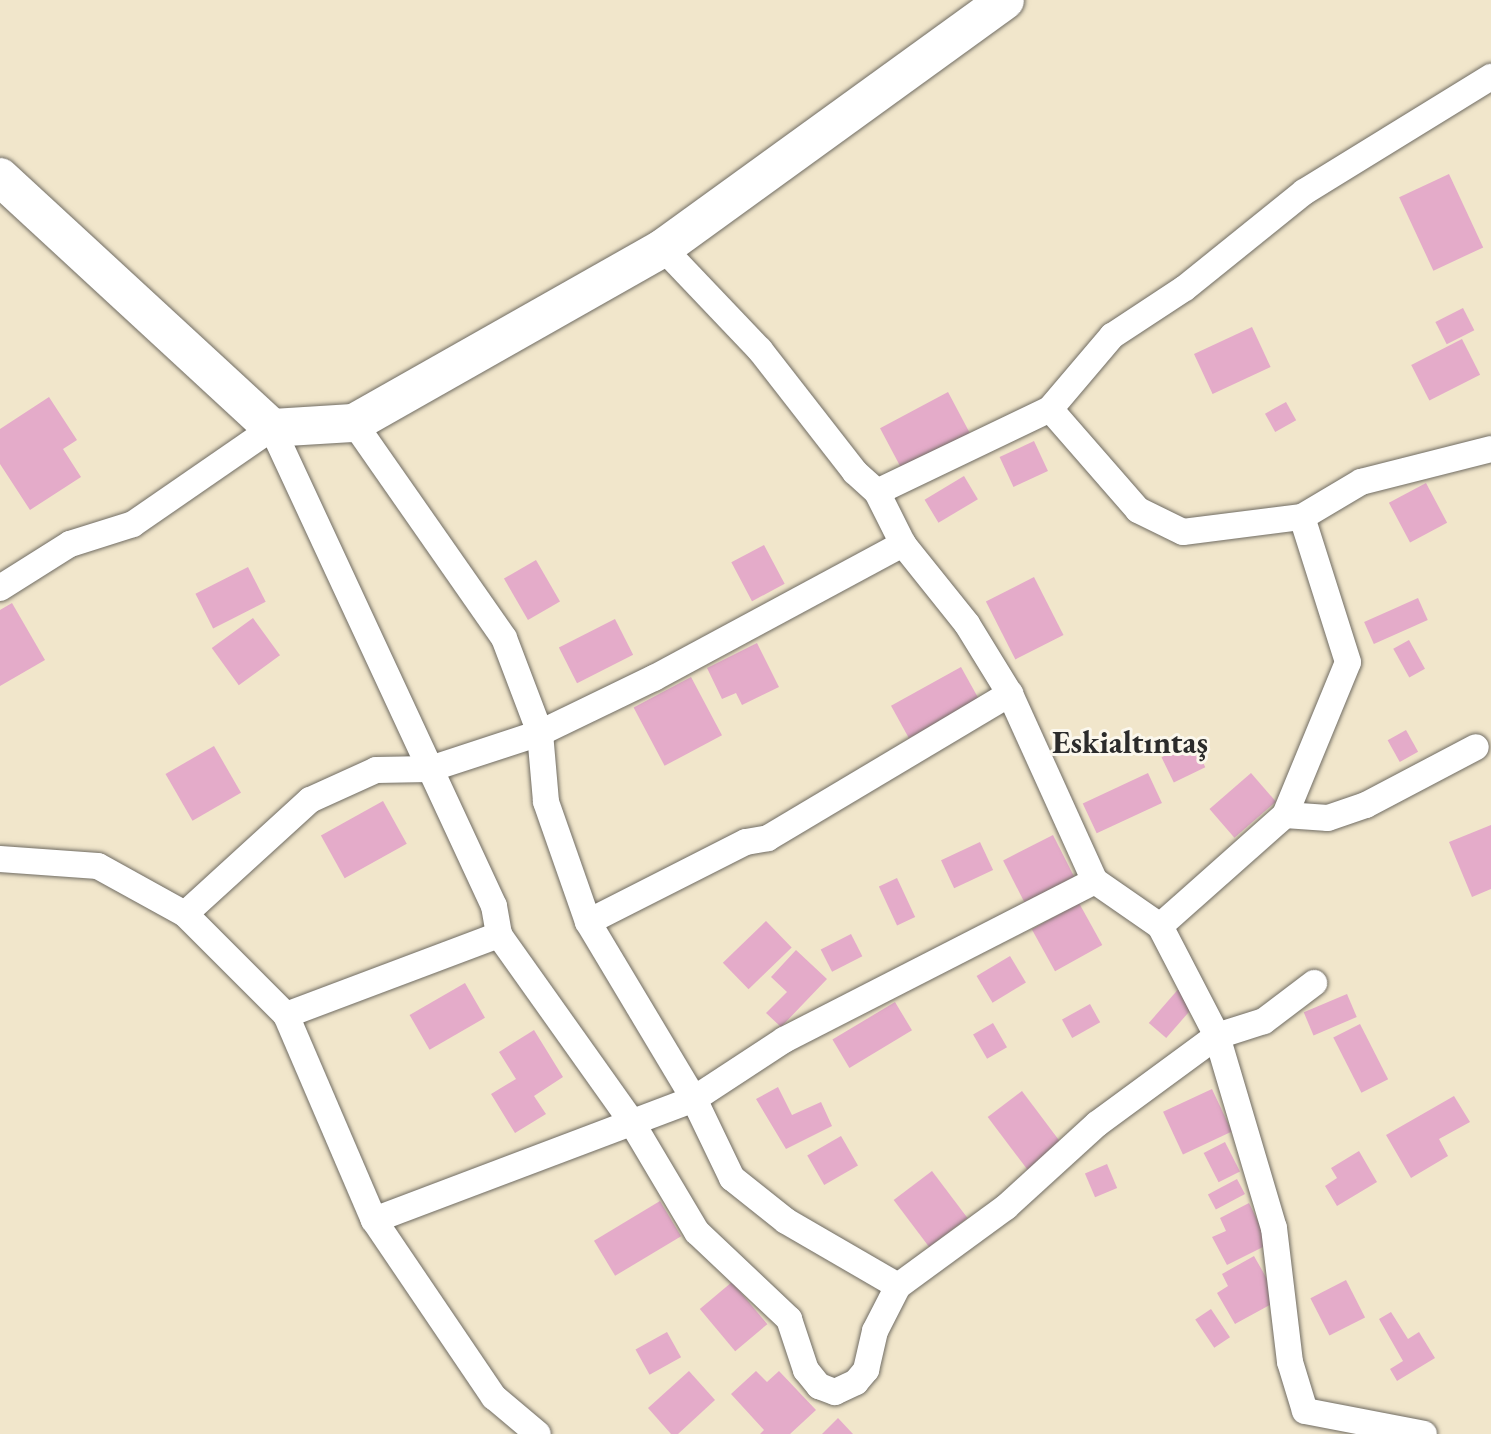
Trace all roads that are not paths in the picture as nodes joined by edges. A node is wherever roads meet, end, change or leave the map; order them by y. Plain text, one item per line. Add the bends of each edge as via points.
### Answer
1 (1005, 0) edge
2 (1488, 86) edge
3 (0, 177) edge
4 (663, 248) junction
5 (1050, 409) junction
6 (354, 423) junction
7 (272, 428) junction
8 (1491, 449) edge
9 (877, 492) junction
10 (1302, 517) junction
11 (903, 544) junction
12 (0, 588) edge
13 (1010, 694) junction
14 (540, 733) junction
15 (1476, 747) dead end
16 (430, 769) junction
17 (1285, 815) junction
18 (0, 859) edge
19 (1095, 881) junction
20 (185, 914) junction
21 (588, 922) junction
22 (1160, 926) junction
23 (499, 935) junction
24 (1314, 983) dead end
25 (286, 1015) junction
26 (1217, 1036) junction
27 (694, 1099) junction
28 (631, 1121) junction
29 (374, 1220) junction
30 (898, 1286) junction
31 (538, 1434) edge
32 (1424, 1434) edge

1 - 4 street
2 - 5 street via 1304,192 1185,288 1112,336
3 - 7 street
4 - 6 street
4 - 9 street via 760,350 855,472
5 - 9 street
5 - 10 street via 1138,510 1183,532
6 - 7 street
6 - 14 street via 504,638
7 - 12 street via 133,524 70,544
7 - 16 street
8 - 10 street via 1361,482
9 - 11 street
10 - 17 street via 1348,662
11 - 13 street via 967,624
11 - 14 street
13 - 19 street
13 - 21 street via 768,838 746,842
14 - 16 street
14 - 21 street via 546,802
15 - 17 street via 1366,805 1328,818
16 - 20 street via 376,770 310,800
16 - 23 street via 494,906
17 - 22 street
18 - 20 street via 98,866
19 - 22 street
19 - 27 street via 784,1040
20 - 25 street
21 - 27 street
22 - 26 street
23 - 25 street
23 - 28 street
24 - 26 street via 1264,1021
25 - 29 street
26 - 30 street via 1097,1124 1006,1207
26 - 32 street via 1274,1228 1290,1362 1305,1411
27 - 28 street
27 - 30 street via 732,1178 786,1221
28 - 29 street
28 - 30 street via 697,1232 789,1319 806,1370 819,1386 835,1392 866,1370 875,1331
29 - 31 street via 494,1397

